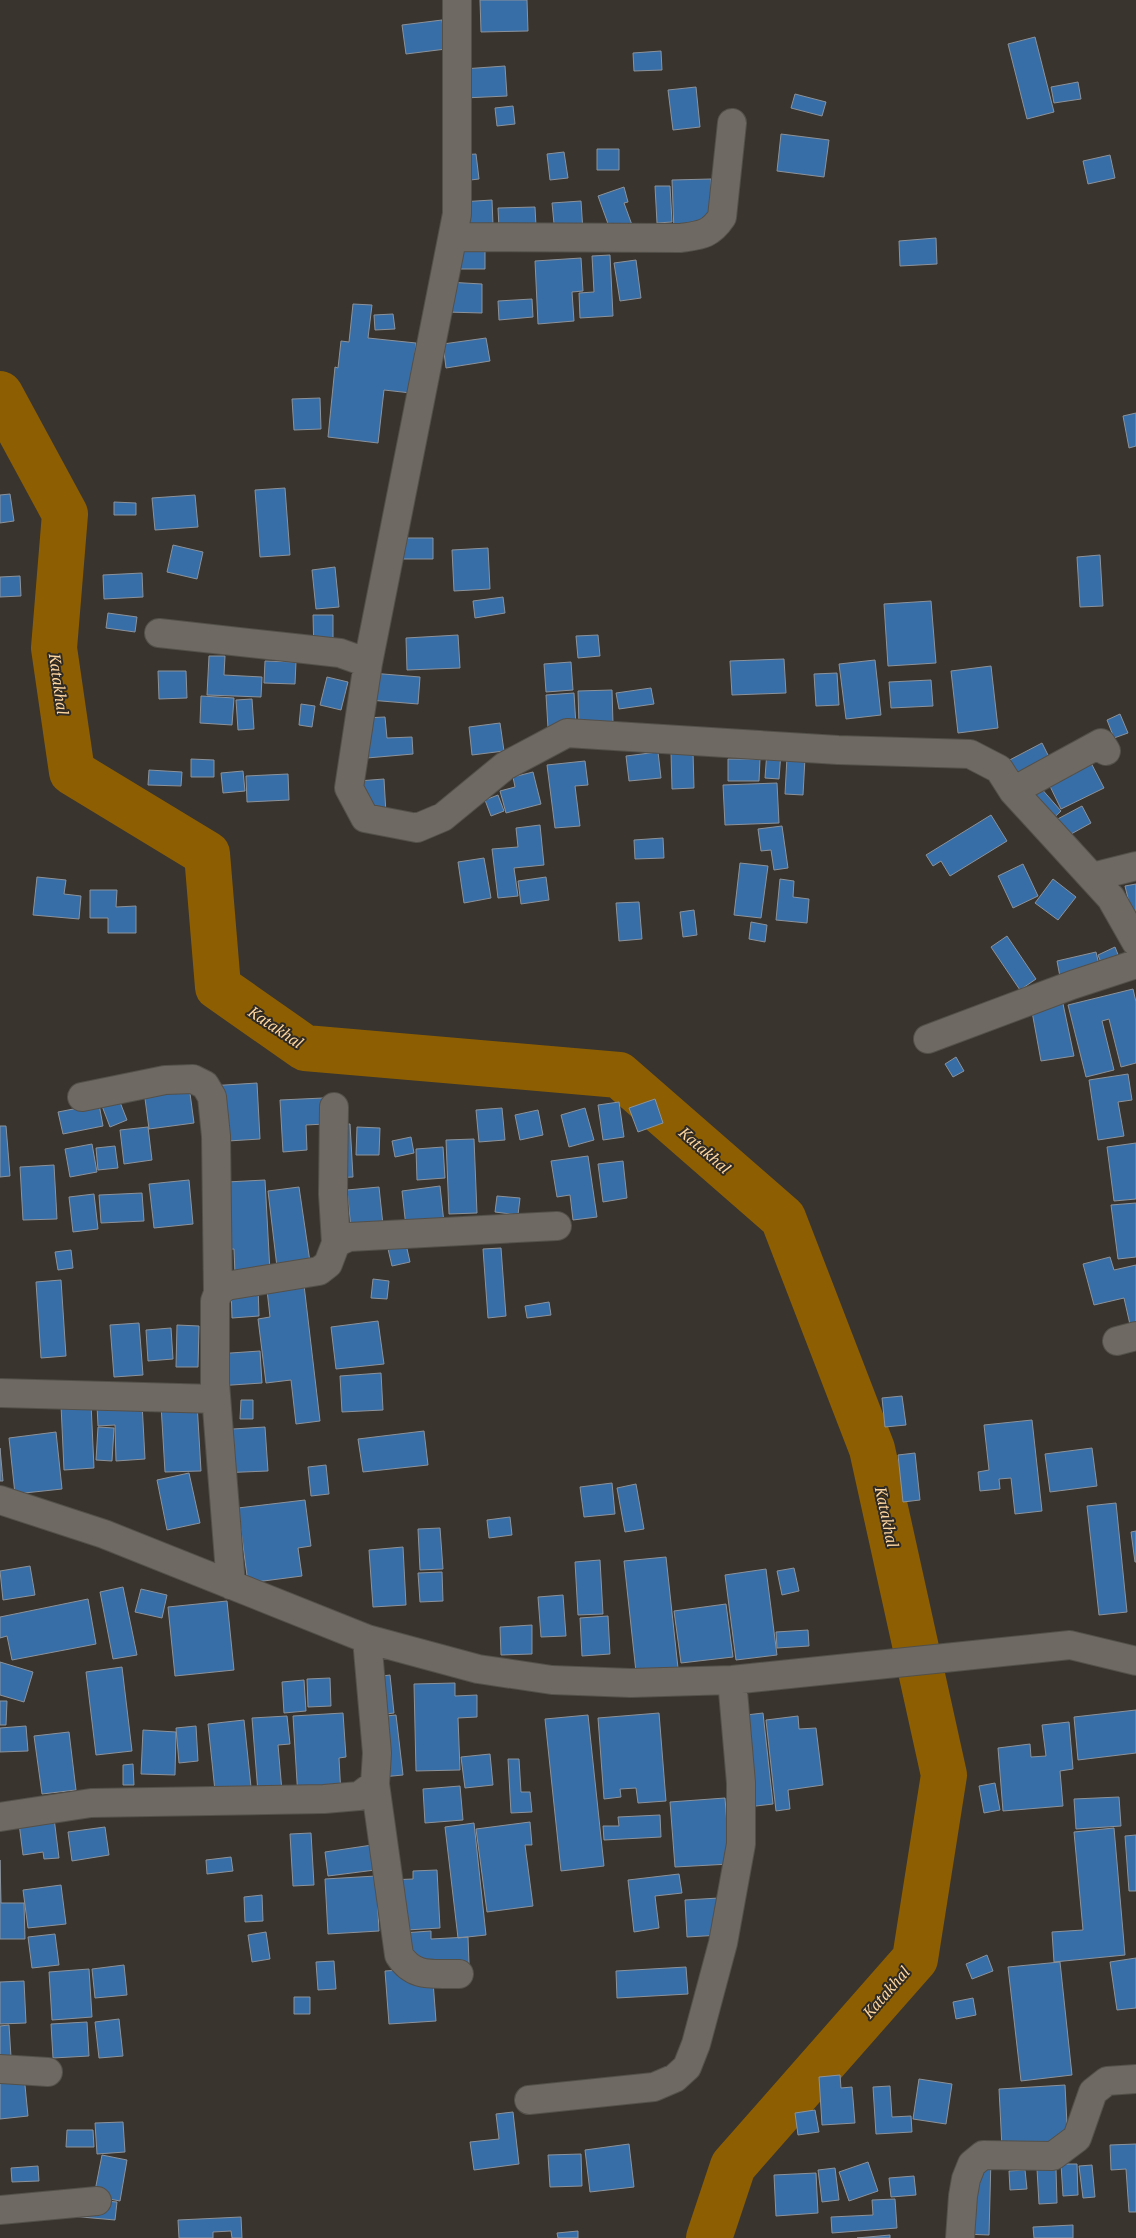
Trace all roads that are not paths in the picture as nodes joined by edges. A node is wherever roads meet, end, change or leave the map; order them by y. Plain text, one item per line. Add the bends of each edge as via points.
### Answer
1 (457, 0) edge
2 (732, 123) dead end
3 (453, 237) junction
4 (159, 633) dead end
5 (368, 663) junction
6 (1106, 751) dead end
7 (1013, 791) junction
8 (1136, 866) edge
9 (1092, 877) junction
10 (1136, 942) edge
11 (1136, 964) edge
12 (928, 1040) dead end
13 (82, 1097) dead end
14 (334, 1107) dead end
15 (557, 1226) dead end
16 (336, 1243) junction
17 (218, 1293) junction
18 (0, 1393) edge
19 (216, 1399) junction
20 (0, 1500) edge
21 (231, 1585) junction
22 (367, 1639) junction
23 (1136, 1661) edge
24 (732, 1680) junction
25 (375, 1784) junction
26 (0, 1817) edge
27 (459, 1974) dead end
28 (0, 2069) edge
29 (48, 2072) dead end
30 (1136, 2079) edge
31 (529, 2100) dead end
32 (97, 2200) dead end
33 (0, 2210) edge
34 (960, 2238) edge

1 - 3 street via 457,214
2 - 3 street via 722,217 714,229 702,234 680,238
3 - 5 street
4 - 5 street via 340,653
5 - 7 street via 349,788 365,818 417,828 444,817 506,766 567,734 838,750 970,754 999,769
6 - 7 street via 1101,743
7 - 9 street
8 - 9 street
9 - 10 street via 1111,898
11 - 12 street
13 - 17 street via 165,1080 192,1079 204,1085 212,1097 216,1136
14 - 16 street
15 - 16 street via 349,1237
16 - 17 street via 328,1264 319,1270 226,1286
17 - 19 street via 215,1301
18 - 19 street
19 - 21 street
20 - 21 street via 104,1534
21 - 22 street
22 - 24 street via 478,1669 552,1680
22 - 25 street via 377,1753
23 - 24 street via 1070,1645
24 - 31 street via 741,1782 741,1844 723,1943 687,2068 675,2078 654,2087
25 - 26 street via 359,1796 91,1803
25 - 27 street via 399,1955 406,1966 416,1972
28 - 29 street
30 - 34 street via 1107,2081 1093,2092 1077,2138 1053,2156 983,2155 972,2164 963,2196
32 - 33 street

